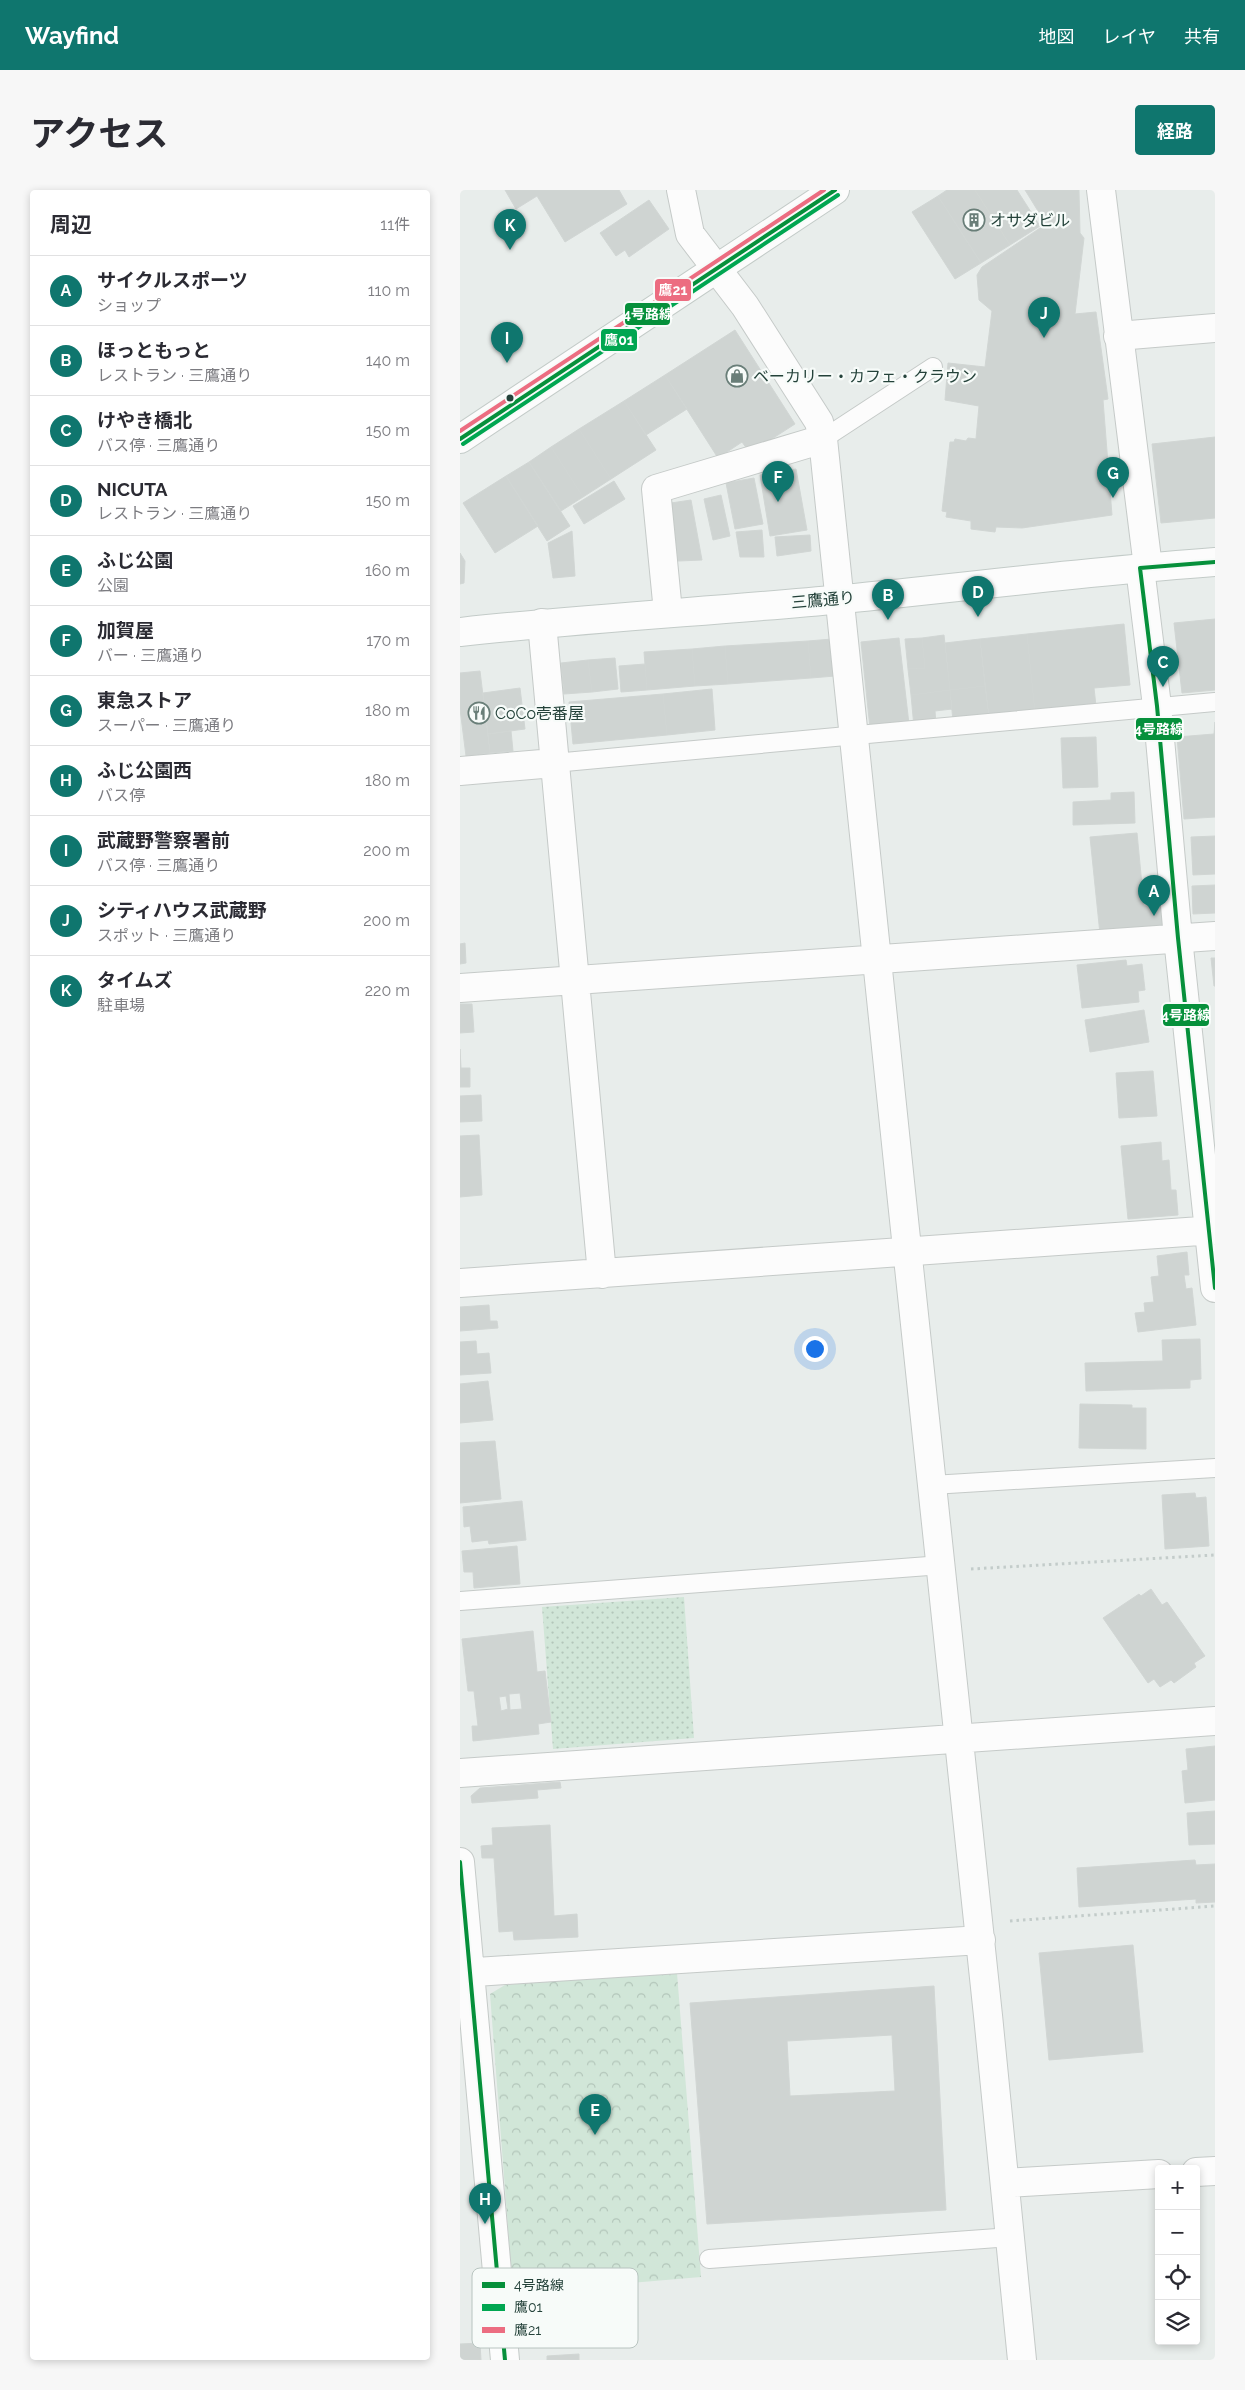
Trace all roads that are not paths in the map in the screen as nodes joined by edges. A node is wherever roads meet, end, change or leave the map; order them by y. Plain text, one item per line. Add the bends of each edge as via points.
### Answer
1 (681, 190) edge
2 (835, 190) edge
3 (1101, 190) edge
4 (716, 268) junction
5 (1215, 328) edge
6 (1118, 336) junction
7 (933, 367) dead end
8 (460, 439) edge
9 (823, 439) junction
10 (1215, 562) edge
11 (1144, 567) junction
12 (841, 599) junction
13 (668, 612) junction
14 (542, 623) junction
15 (460, 632) edge
16 (1215, 702) edge
17 (1156, 706) junction
18 (854, 736) junction
19 (554, 763) junction
20 (460, 771) edge
21 (1215, 936) edge
22 (1178, 938) junction
23 (876, 960) junction
24 (574, 982) junction
25 (460, 988) edge
26 (1212, 1230) edge
27 (907, 1252) junction
28 (602, 1274) junction
29 (460, 1283) edge
30 (1215, 1288) edge
31 (1215, 1468) edge
32 (932, 1485) junction
33 (942, 1568) junction
34 (460, 1601) edge
35 (1215, 1721) edge
36 (960, 1739) junction
37 (460, 1774) edge
38 (460, 1862) edge
39 (981, 1932) junction
40 (465, 1972) edge
41 (1215, 2171) edge
42 (1200, 2172) edge
43 (1155, 2174) edge
44 (1005, 2183) junction
45 (1010, 2236) junction
46 (709, 2259) dead end
47 (495, 2268) edge
48 (1022, 2360) edge

1 - 4 street via 690,234
2 - 4 street
3 - 6 street
4 - 8 street
4 - 9 street via 745,306 819,422
5 - 6 street
6 - 11 street
7 - 9 lane
9 - 12 street
9 - 13 street via 656,489
10 - 11 street, 三鷹通り
11 - 12 street, 三鷹通り
11 - 17 street
12 - 13 street, 三鷹通り
12 - 18 street
13 - 14 street, 三鷹通り
14 - 15 street, 三鷹通り
14 - 19 street
16 - 17 lane
17 - 18 lane
17 - 22 street
18 - 19 lane
18 - 23 street
19 - 20 street
19 - 24 street
21 - 22 street
22 - 23 street
22 - 26 street
23 - 24 street
23 - 27 street
24 - 25 street
24 - 28 street
26 - 27 street
26 - 30 street
27 - 28 street
27 - 32 street
28 - 29 street
31 - 32 lane
32 - 33 street
33 - 34 lane
33 - 36 street
35 - 36 street
36 - 37 street
36 - 39 street
38 - 40 street
39 - 40 street
39 - 44 street
40 - 47 street
41 - 42 street
43 - 44 street
44 - 45 street
45 - 46 lane
45 - 48 street

